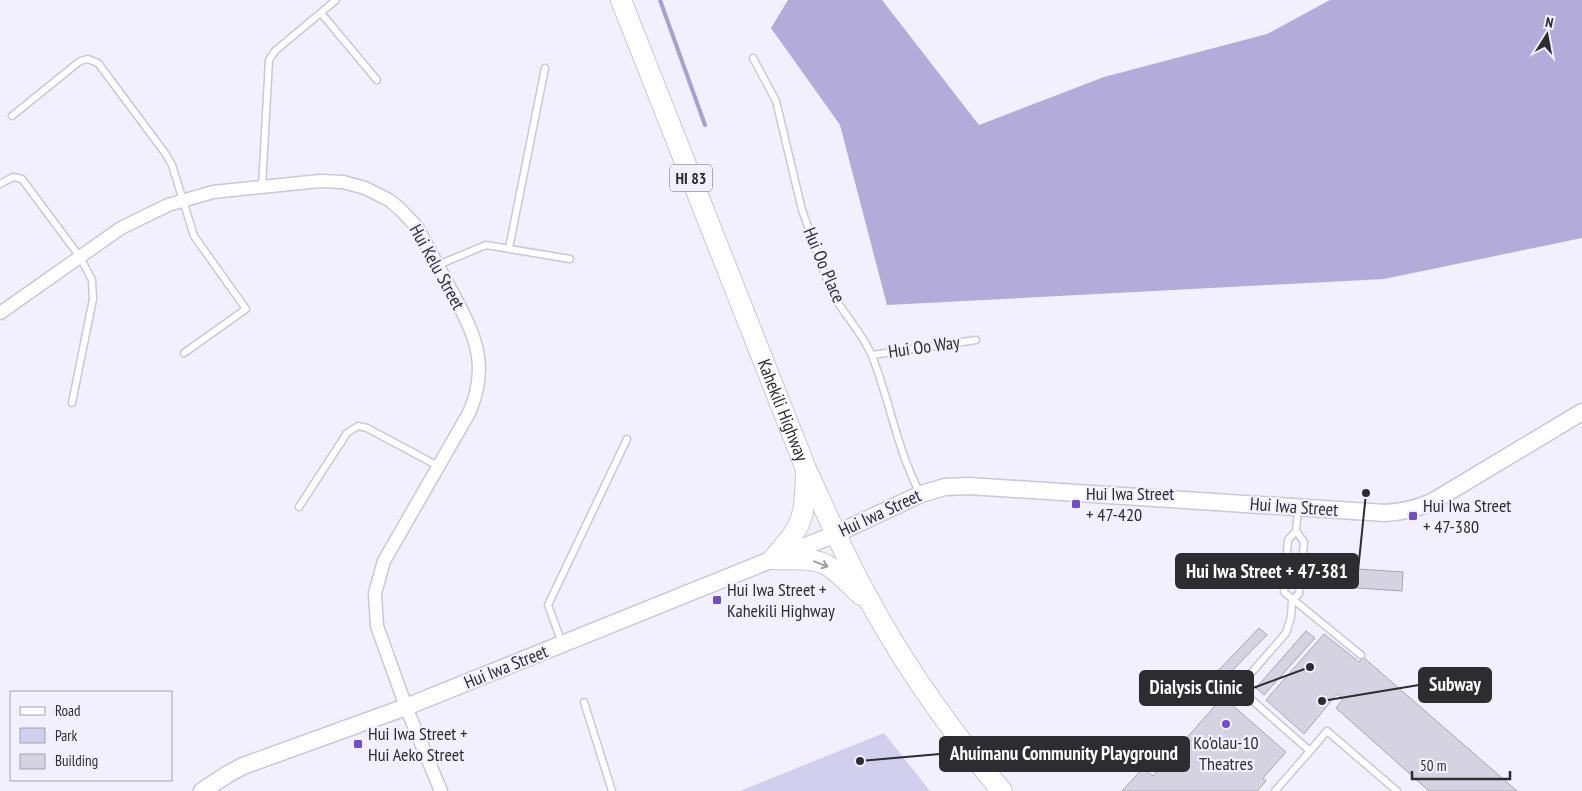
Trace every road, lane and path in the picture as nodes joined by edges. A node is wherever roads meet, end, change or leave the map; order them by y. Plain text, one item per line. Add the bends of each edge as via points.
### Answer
1 (336, 0) edge
2 (621, 0) edge
3 (321, 13) junction
4 (754, 58) dead end
5 (544, 68) dead end
6 (377, 80) dead end
7 (12, 116) dead end
8 (0, 184) edge
9 (262, 187) junction
10 (183, 200) junction
11 (509, 248) junction
12 (80, 257) junction
13 (570, 259) dead end
14 (438, 265) junction
15 (0, 313) edge
16 (976, 340) dead end
17 (184, 353) dead end
18 (872, 355) junction
19 (72, 403) dead end
20 (1582, 412) edge
21 (627, 439) dead end
22 (438, 466) junction
23 (806, 469) junction
24 (921, 494) junction
25 (299, 507) dead end
26 (1298, 507) junction
27 (1296, 531) junction
28 (836, 534) junction
29 (773, 559) junction
30 (1292, 600) junction
31 (873, 607) junction
32 (562, 644) junction
33 (1361, 655) dead end
34 (584, 702) dead end
35 (406, 707) junction
36 (1310, 751) junction
37 (202, 791) edge
38 (441, 791) edge
39 (612, 791) edge
40 (1002, 791) edge
41 (1275, 791) edge
42 (1397, 791) edge

1 - 3 lane
2 - 23 main road, Kahekili Highway / HI 83
3 - 6 lane
3 - 9 lane via 269,60
4 - 18 lane, Hui Oo Place via 776,101 802,210 832,291
5 - 11 lane
7 - 10 lane via 80,61 95,61 169,159
8 - 12 lane via 13,176 22,179
9 - 10 street, Hui Kelu Street via 214,192
9 - 14 street, Hui Kelu Street via 332,181 377,193 399,208 417,227
10 - 12 street, Hui Kelu Street via 136,219
10 - 17 lane via 194,236 246,310
11 - 13 lane
11 - 14 lane via 482,246
12 - 15 street, Hui Kelu Street
12 - 19 lane via 90,275 94,292
14 - 22 street, Hui Kelu Street via 469,323 480,363 474,401
16 - 18 lane, Hui Oo Way
18 - 24 lane, Hui Oo Place via 909,470
20 - 26 street, Hui Iwa Street via 1421,506 1384,513
21 - 32 lane via 548,605
22 - 25 lane via 367,428 354,428 347,433
22 - 35 street, Hui Kelu Street via 384,561 375,593 376,626
23 - 28 main road, Kahekili Highway / HI 83
23 - 29 main road via 798,527
24 - 26 street, Hui Iwa Street via 945,487 969,486
24 - 28 street, Hui Iwa Street
26 - 27 lane
27 - 30 lane via 1304,542 1299,594
27 - 30 lane via 1288,540 1284,592
28 - 29 street, Hui Iwa Street
28 - 31 main road, Kahekili Highway / HI 83
29 -> 31 main road via 824,564
29 - 32 street, Hui Iwa Street
30 - 33 lane
30 - 36 lane via 1286,633 1245,680 1243,689
31 - 40 main road, Kahekili Highway / HI 83 via 930,699
32 - 35 street, Hui Iwa Street
34 - 39 lane
35 - 37 street, Hui Iwa Street via 243,766
35 - 38 street, Hui Kelu Street
36 - 41 lane
36 - 42 lane via 1327,731

